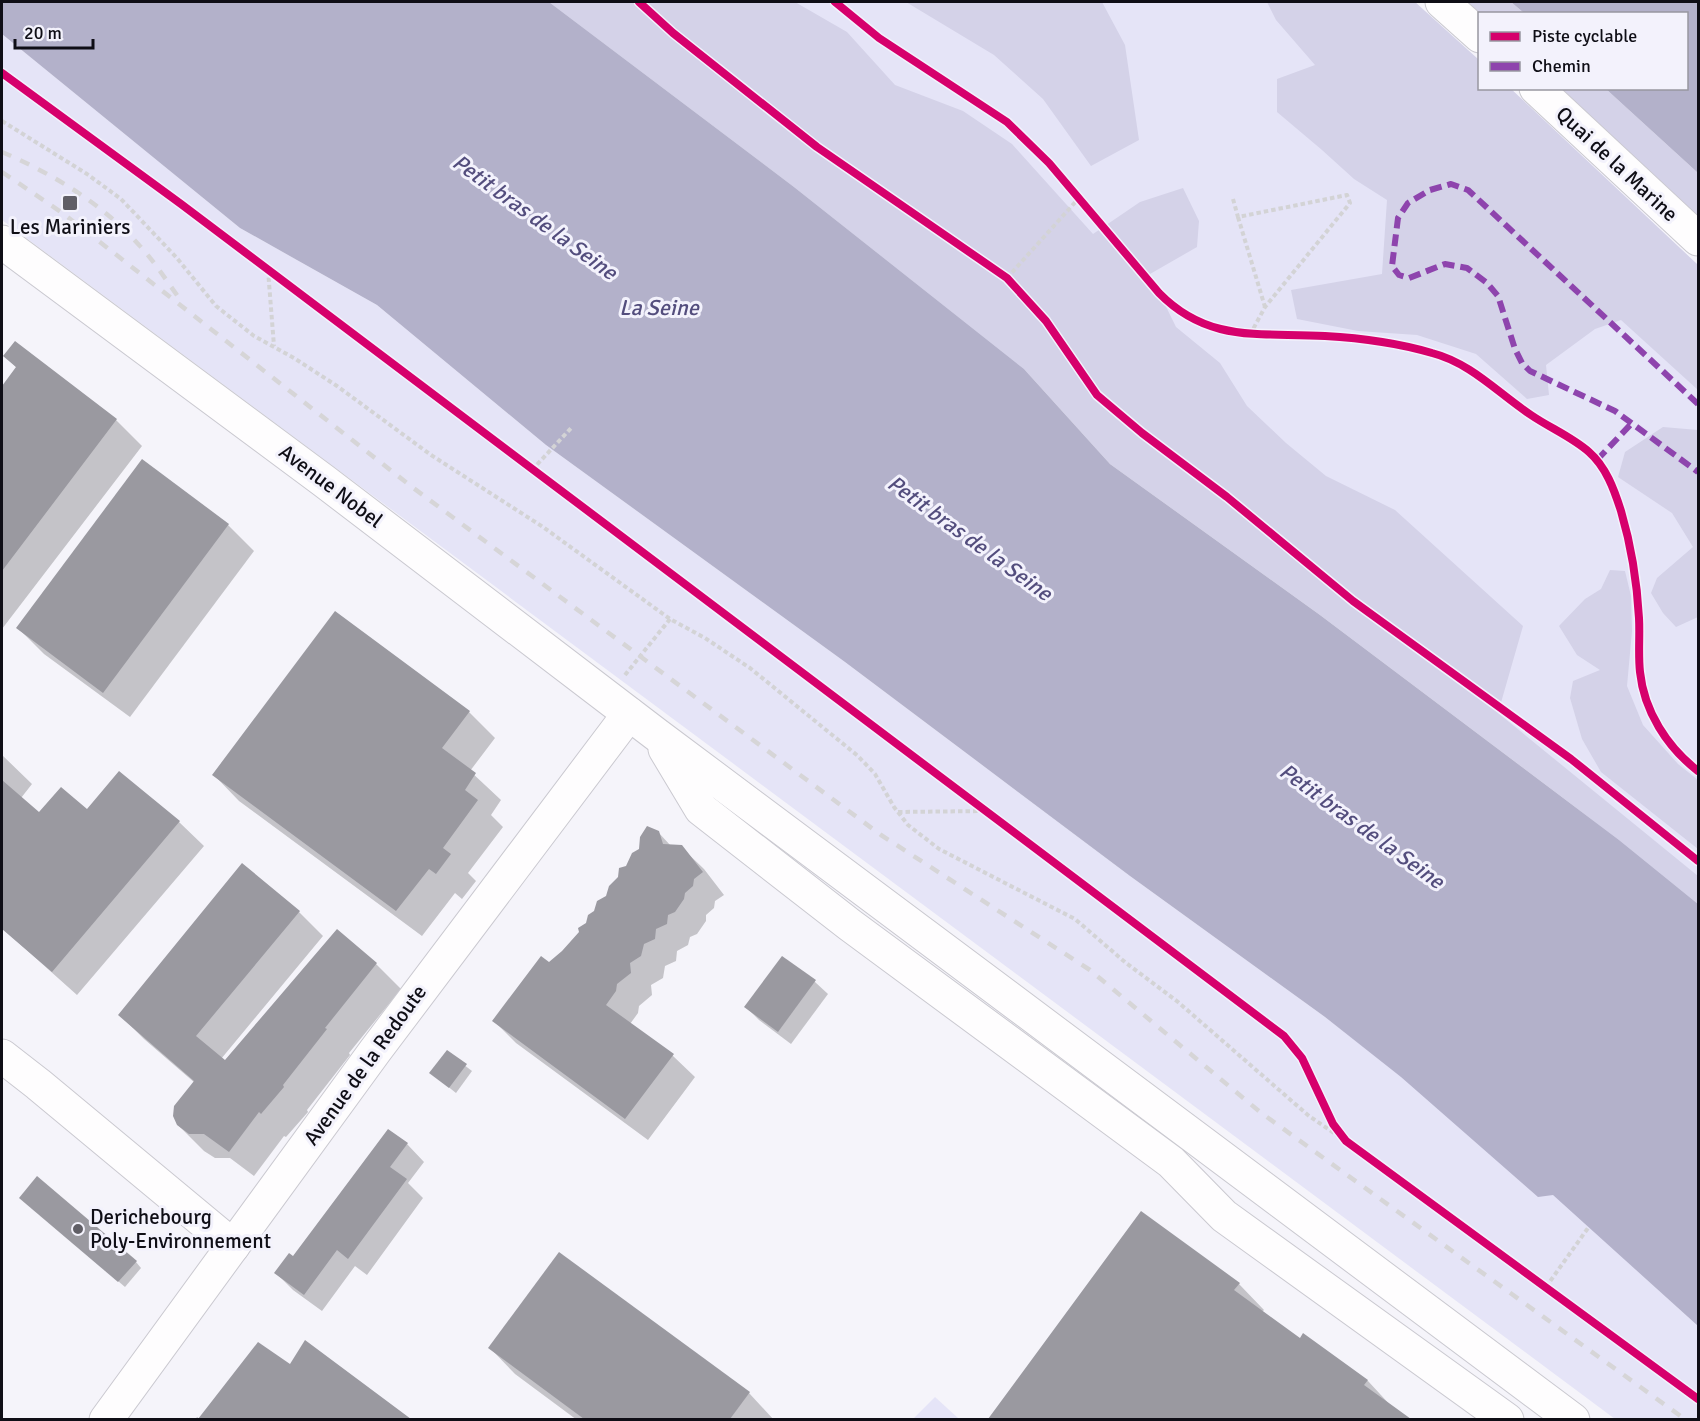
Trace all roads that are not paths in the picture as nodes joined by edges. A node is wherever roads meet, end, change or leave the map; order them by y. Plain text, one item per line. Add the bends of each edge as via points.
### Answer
1 (1442, 2) edge
2 (1478, 35) edge
3 (1538, 90) edge
4 (1698, 239) edge
5 (2, 242) edge
6 (619, 705) junction
7 (657, 735) junction
8 (2, 1056) edge
9 (233, 1246) junction
10 (106, 1419) edge
11 (1507, 1419) edge
12 (1572, 1419) edge

1 - 2 street
3 - 4 street, Quai de la Marine
5 - 6 street, Avenue Nobel
6 - 7 street, Avenue Nobel
6 - 9 street, Avenue de la Redoute
7 - 11 street via 701,809 850,925 1171,1162 1224,1216
7 - 12 street, Avenue Nobel
8 - 9 street
9 - 10 street, Avenue de la Redoute

